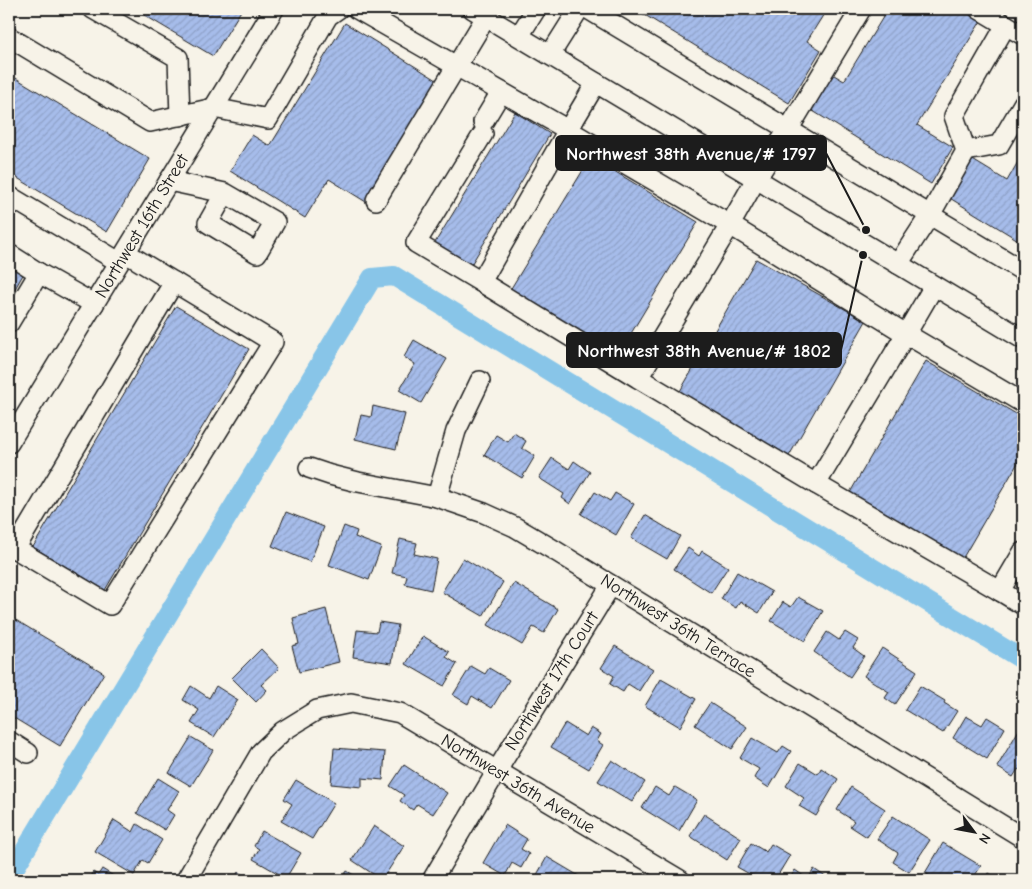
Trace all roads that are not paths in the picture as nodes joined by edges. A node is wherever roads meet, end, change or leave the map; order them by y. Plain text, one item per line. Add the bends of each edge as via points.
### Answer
1 (93, 9) edge
2 (274, 9) edge
3 (338, 9) edge
4 (357, 9) edge
5 (536, 9) edge
6 (578, 9) edge
7 (588, 9) edge
8 (862, 9) edge
9 (980, 9) edge
10 (480, 13) edge
11 (1006, 25) junction
12 (1023, 35) edge
13 (519, 36) junction
14 (9, 37) edge
15 (550, 55) junction
16 (457, 66) junction
17 (596, 83) junction
18 (501, 92) junction
19 (1023, 104) edge
20 (214, 108) junction
21 (180, 116) junction
22 (568, 130) junction
23 (788, 130) junction
24 (966, 151) junction
25 (756, 179) junction
26 (169, 181) junction
27 (225, 193) dead end
28 (9, 196) edge
29 (376, 200) dead end
30 (930, 215) junction
31 (730, 225) junction
32 (9, 254) edge
33 (122, 257) junction
34 (898, 264) junction
35 (1023, 271) edge
36 (39, 273) junction
37 (174, 282) junction
38 (481, 282) junction
39 (934, 286) junction
40 (94, 304) junction
41 (9, 323) edge
42 (906, 334) junction
43 (1023, 339) edge
44 (638, 378) junction
45 (480, 381) dead end
46 (1023, 403) edge
47 (9, 444) edge
48 (309, 468) dead end
49 (816, 484) junction
50 (437, 497) junction
51 (12, 547) edge
52 (1023, 552) edge
53 (611, 585) junction
54 (1000, 591) junction
55 (1023, 605) edge
56 (9, 741) edge
57 (28, 753) dead end
58 (497, 770) junction
59 (1023, 838) edge
60 (186, 880) edge
61 (432, 880) edge
62 (680, 880) edge

1 - 21 street via 178,58
2 - 20 street, Northwest 16th Street
3 - 20 street via 328,16 268,119
4 - 16 street
5 - 13 street
6 - 15 street
7 - 23 street
8 - 23 street
9 - 11 street
10 - 13 street
10 - 16 street
11 - 12 street
11 - 24 street via 954,116
13 - 15 street
14 - 21 street via 150,122
15 - 17 street
16 - 18 street
16 - 29 street
17 - 22 street
17 - 25 street
18 - 22 street
18 - 38 street via 416,244
19 - 24 street via 999,145
20 - 21 street
20 - 26 street, Northwest 16th Street
22 - 31 street
22 - 38 street
23 - 25 street
23 - 30 street
24 - 30 street
25 - 31 street
25 - 34 street
26 - 27 street
26 - 33 street, Northwest 16th Street
28 - 33 street
30 - 34 street
30 - 35 street
31 - 42 street
31 - 44 street
32 - 36 street
33 - 37 street
33 - 40 street, Northwest 16th Street
34 - 39 street
36 - 40 street
36 - 41 street
37 - 51 street
37 - 51 street via 273,342 110,605
38 - 44 street
39 - 42 street
39 - 43 street
40 - 47 street, Northwest 16th Street
42 - 46 street
42 - 49 street
44 - 49 street
45 - 50 street via 456,431
48 - 50 street, Northwest 36th Terrace via 339,478
49 - 54 street
50 - 53 street, Northwest 36th Terrace via 515,527
52 - 54 street
53 - 58 street, Northwest 17th Court
53 - 59 street, Northwest 36th Terrace
54 - 55 street
56 - 57 street
58 - 60 street, Northwest 36th Avenue via 400,713 351,703 317,710 283,731 261,752
58 - 61 street, Northwest 17th Court
58 - 62 street, Northwest 36th Avenue

